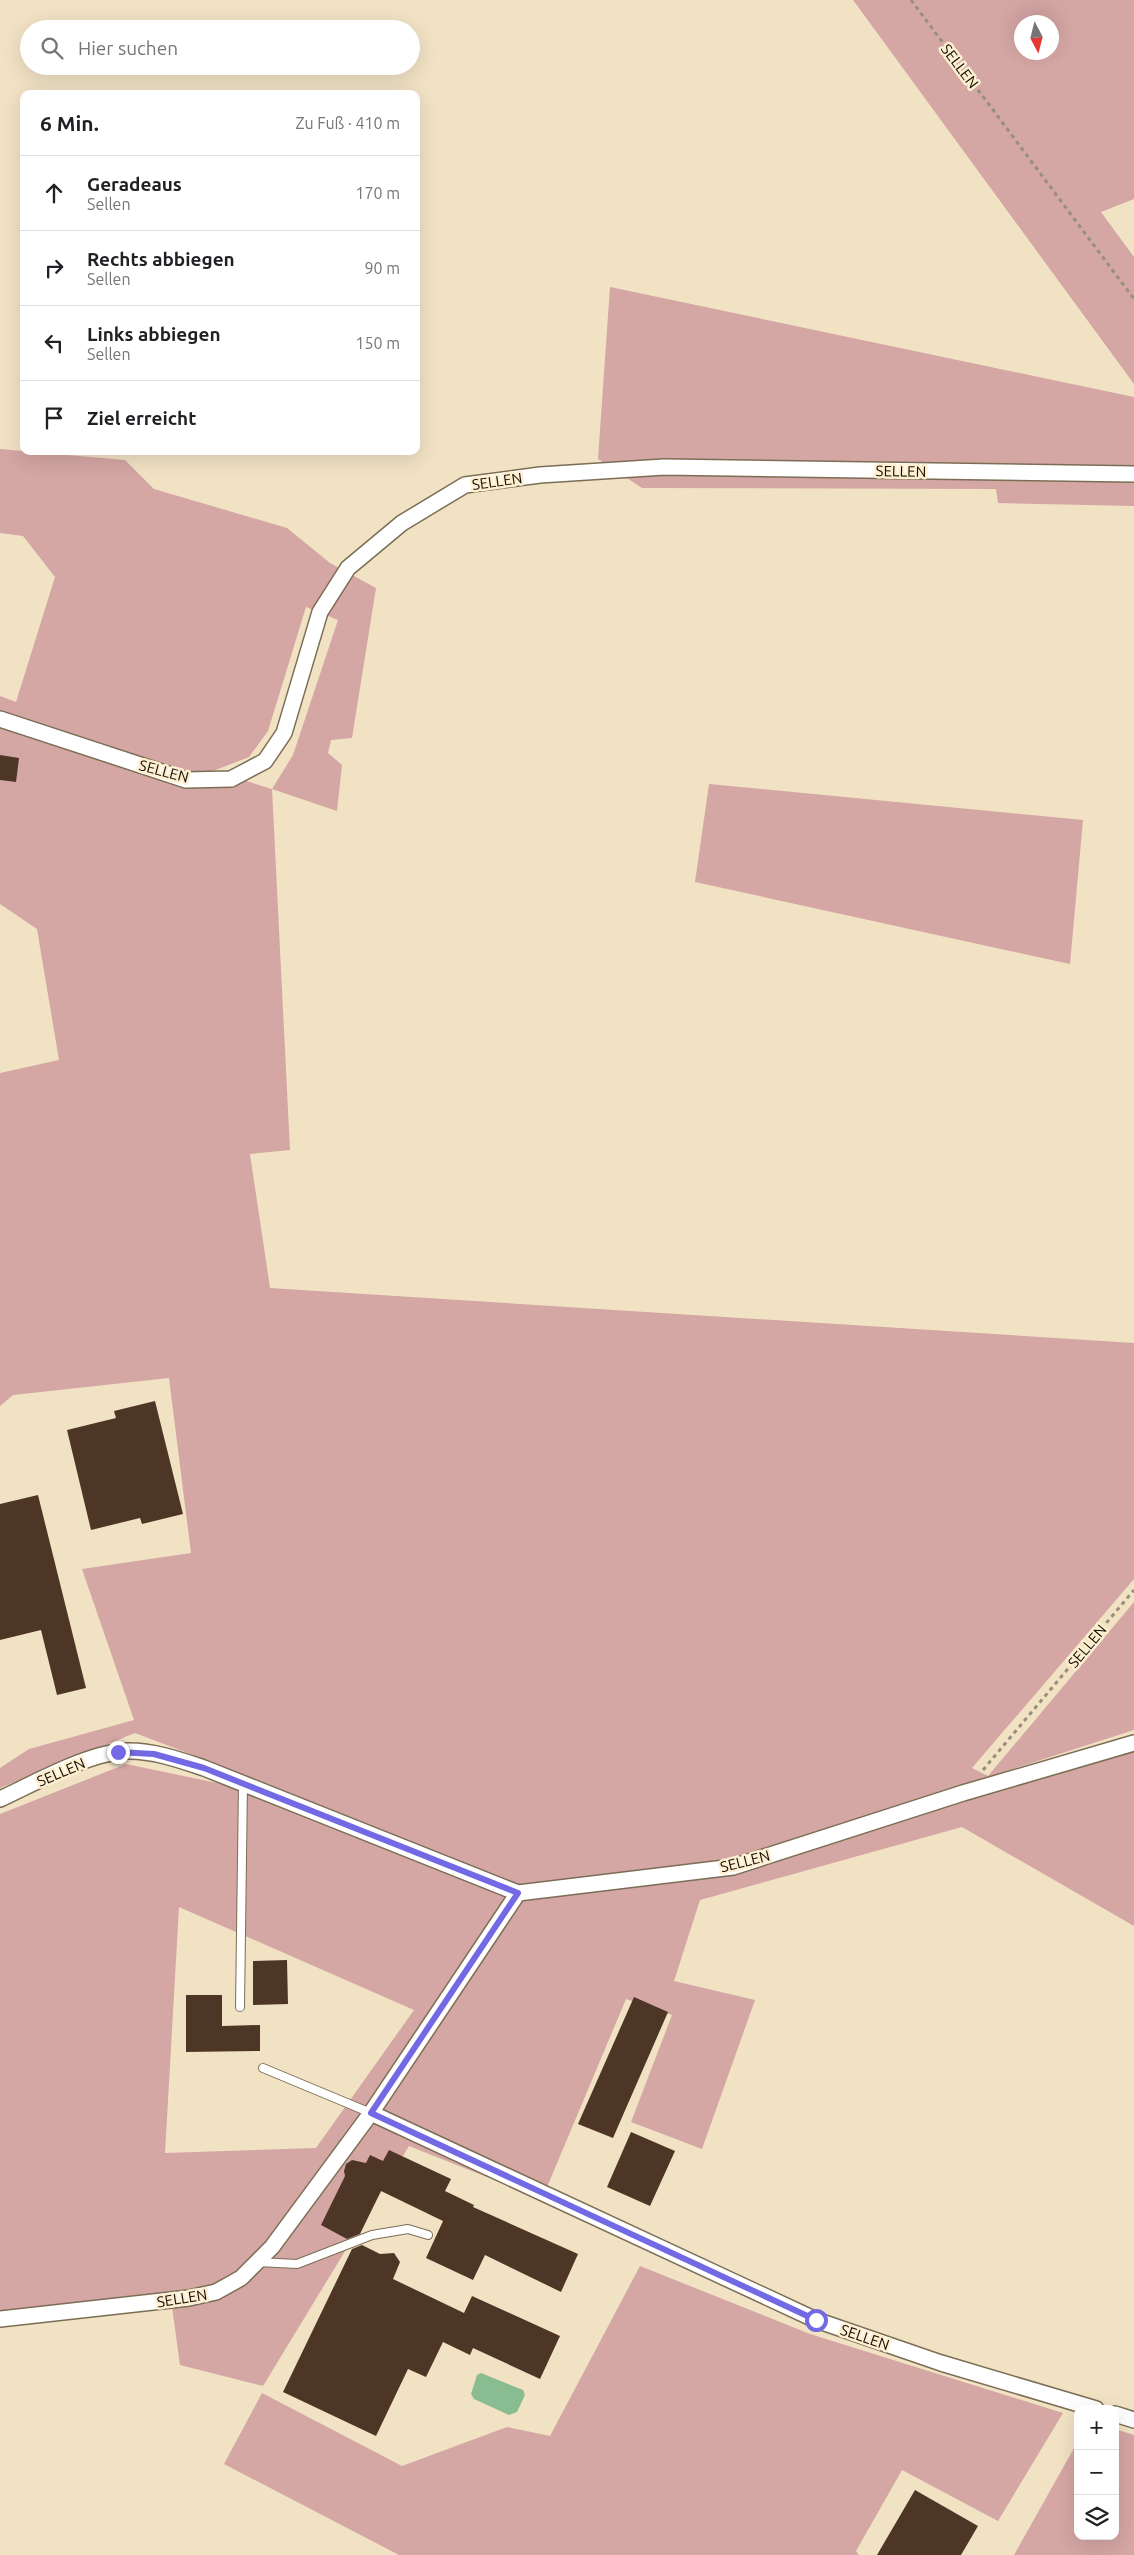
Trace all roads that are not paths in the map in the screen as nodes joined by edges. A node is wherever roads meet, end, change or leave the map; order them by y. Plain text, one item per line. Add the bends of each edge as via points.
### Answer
1 (1134, 474) edge
2 (0, 719) edge
3 (1134, 1743) edge
4 (243, 1784) junction
5 (0, 1799) edge
6 (518, 1893) junction
7 (240, 2007) dead end
8 (262, 2068) dead end
9 (371, 2113) junction
10 (428, 2235) dead end
11 (257, 2262) junction
12 (0, 2319) edge
13 (1083, 2405) edge
14 (1119, 2415) edge
15 (1134, 2420) edge

1 - 2 street, SELLEN via 664,467 540,475 465,485 402,523 348,568 320,612 284,733 265,761 231,779 186,780
3 - 6 street, SELLEN via 733,1867
4 - 5 street, SELLEN via 170,1757 128,1751 89,1760
4 - 6 street, SELLEN
4 - 7 lane
6 - 9 street, SELLEN
8 - 9 lane
9 - 11 street, SELLEN via 272,2247
9 - 13 street, SELLEN via 816,2320 941,2363
10 - 11 lane via 408,2229 372,2235 297,2264
11 - 12 street, SELLEN via 241,2278 216,2292 135,2305
14 - 15 street

